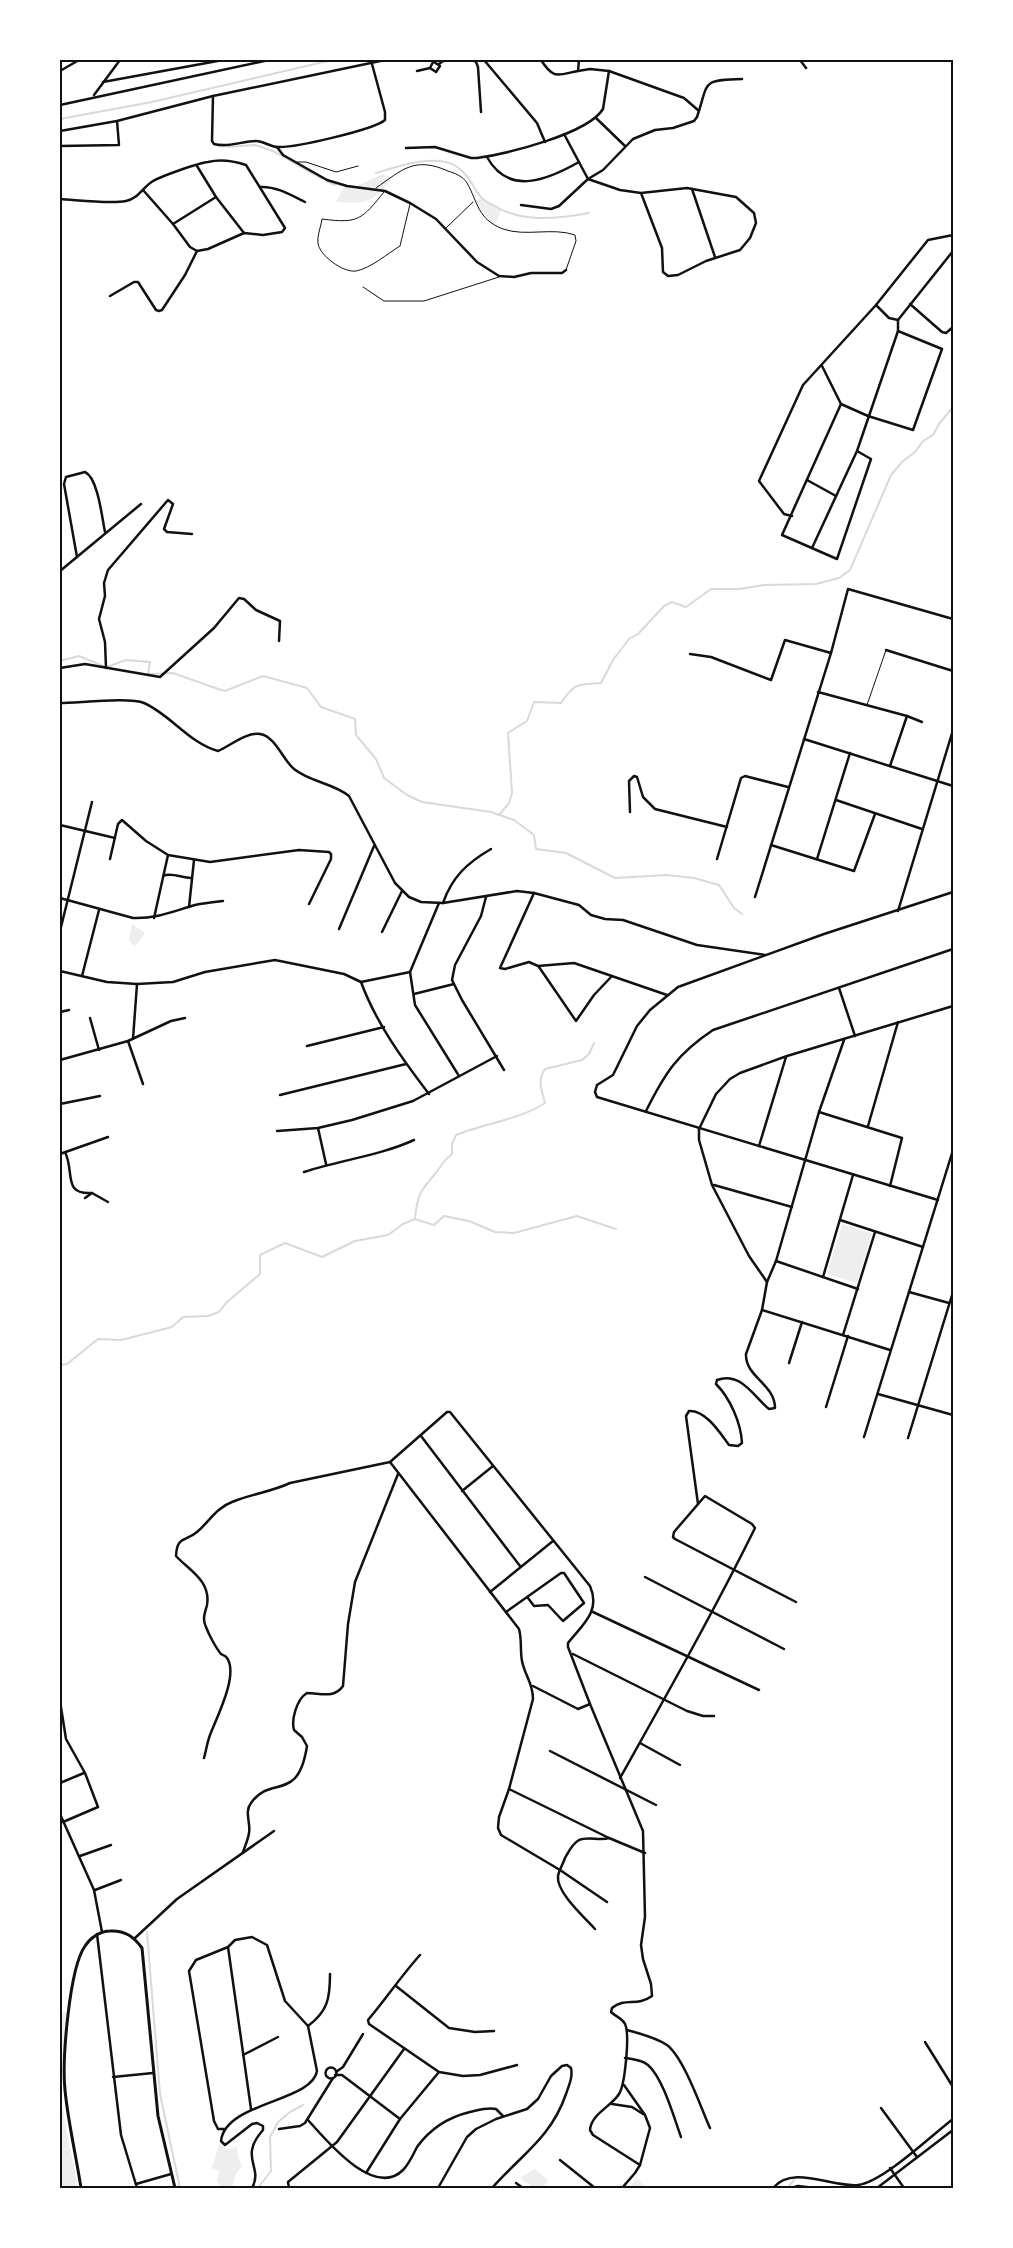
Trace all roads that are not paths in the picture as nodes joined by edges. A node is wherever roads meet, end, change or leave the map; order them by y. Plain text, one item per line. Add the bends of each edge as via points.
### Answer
1 (79, 60) edge
2 (120, 60) edge
3 (223, 60) edge
4 (269, 60) edge
5 (385, 60) edge
6 (457, 60) edge
7 (472, 60) edge
8 (484, 60) edge
9 (541, 60) edge
10 (579, 60) edge
11 (800, 60) edge
12 (434, 61) edge
13 (372, 63) junction
14 (439, 64) junction
15 (430, 68) junction
16 (806, 68) dead end
17 (578, 70) junction
18 (60, 71) edge
19 (417, 71) dead end
20 (609, 71) junction
21 (742, 79) dead end
22 (103, 82) junction
23 (93, 96) junction
24 (213, 96) junction
25 (60, 105) edge
26 (699, 111) junction
27 (482, 112) dead end
28 (596, 118) junction
29 (117, 121) junction
30 (60, 130) edge
31 (564, 134) junction
32 (545, 142) junction
33 (60, 146) edge
34 (624, 146) junction
35 (277, 147) junction
36 (406, 148) dead end
37 (486, 157) junction
38 (296, 162) junction
39 (579, 162) junction
40 (197, 166) junction
41 (358, 166) dead end
42 (588, 179) junction
43 (260, 187) junction
44 (376, 188) junction
45 (692, 189) junction
46 (143, 190) junction
47 (385, 191) junction
48 (641, 193) junction
49 (216, 196) junction
50 (60, 199) edge
51 (474, 201) junction
52 (305, 202) dead end
53 (410, 203) junction
54 (521, 206) dead end
55 (173, 224) junction
56 (446, 228) junction
57 (244, 233) junction
58 (953, 236) edge
59 (953, 251) edge
60 (197, 252) junction
61 (715, 257) junction
62 (566, 270) joint
63 (500, 276) junction
64 (363, 288) dead end
65 (110, 296) dead end
66 (910, 304) junction
67 (876, 305) junction
68 (898, 320) junction
69 (953, 328) edge
70 (898, 331) junction
71 (822, 366) junction
72 (841, 404) junction
73 (868, 416) junction
74 (857, 451) junction
75 (807, 480) junction
76 (836, 496) junction
77 (140, 504) dead end
78 (792, 516) junction
79 (105, 532) junction
80 (192, 534) dead end
81 (812, 548) junction
82 (77, 557) junction
83 (60, 571) edge
84 (953, 619) edge
85 (279, 641) dead end
86 (886, 650) joint
87 (831, 653) junction
88 (690, 654) dead end
89 (60, 668) edge
90 (106, 668) junction
91 (953, 670) edge
92 (818, 692) junction
93 (60, 704) edge
94 (867, 706) junction
95 (907, 716) junction
96 (922, 722) dead end
97 (953, 730) edge
98 (952, 735) edge
99 (804, 739) junction
100 (850, 753) junction
101 (890, 766) junction
102 (937, 781) junction
103 (953, 786) edge
104 (788, 787) junction
105 (836, 800) junction
106 (92, 802) dead end
107 (630, 812) dead end
108 (875, 814) junction
109 (60, 825) edge
110 (727, 827) junction
111 (922, 829) junction
112 (85, 831) junction
113 (115, 838) junction
114 (772, 845) junction
115 (374, 846) junction
116 (491, 849) dead end
117 (168, 855) junction
118 (110, 859) dead end
119 (717, 859) dead end
120 (817, 859) junction
121 (194, 860) junction
122 (162, 877) junction
123 (191, 878) junction
124 (402, 891) junction
125 (953, 892) edge
126 (534, 893) junction
127 (486, 897) junction
128 (756, 897) dead end
129 (60, 898) edge
130 (68, 900) junction
131 (223, 901) dead end
132 (441, 903) junction
133 (309, 904) dead end
134 (189, 907) junction
135 (99, 909) junction
136 (898, 912) junction
137 (154, 918) junction
138 (339, 929) dead end
139 (60, 931) edge
140 (382, 932) dead end
141 (953, 949) edge
142 (765, 955) junction
143 (538, 966) junction
144 (60, 971) edge
145 (410, 972) junction
146 (82, 976) junction
147 (612, 976) junction
148 (361, 982) junction
149 (137, 984) junction
150 (454, 984) junction
151 (839, 988) junction
152 (414, 994) junction
153 (667, 995) junction
154 (953, 1006) edge
155 (69, 1010) dead end
156 (60, 1012) edge
157 (90, 1018) dead end
158 (185, 1018) dead end
159 (898, 1022) junction
160 (384, 1027) junction
161 (855, 1036) junction
162 (133, 1039) junction
163 (844, 1040) junction
164 (128, 1042) junction
165 (307, 1046) dead end
166 (99, 1050) junction
167 (497, 1056) junction
168 (787, 1056) junction
169 (60, 1060) edge
170 (406, 1064) junction
171 (504, 1070) dead end
172 (459, 1076) junction
173 (143, 1084) dead end
174 (429, 1094) junction
175 (280, 1095) dead end
176 (100, 1096) dead end
177 (60, 1104) edge
178 (646, 1111) junction
179 (819, 1112) junction
180 (868, 1127) junction
181 (318, 1128) junction
182 (699, 1129) junction
183 (277, 1131) dead end
184 (108, 1137) dead end
185 (414, 1140) dead end
186 (759, 1146) junction
187 (953, 1150) edge
188 (65, 1152) junction
189 (60, 1154) edge
190 (805, 1160) junction
191 (326, 1164) junction
192 (304, 1172) dead end
193 (853, 1175) junction
194 (712, 1184) junction
195 (890, 1186) junction
196 (92, 1193) junction
197 (84, 1198) dead end
198 (938, 1200) junction
199 (108, 1202) dead end
200 (792, 1207) junction
201 (840, 1220) junction
202 (876, 1232) junction
203 (923, 1246) junction
204 (776, 1261) junction
205 (823, 1277) junction
206 (767, 1282) junction
207 (858, 1289) junction
208 (908, 1292) junction
209 (953, 1292) edge
210 (949, 1303) junction
211 (762, 1310) junction
212 (802, 1322) junction
213 (843, 1335) junction
214 (848, 1336) junction
215 (890, 1350) junction
216 (788, 1363) dead end
217 (878, 1394) junction
218 (918, 1406) junction
219 (826, 1407) dead end
220 (953, 1415) edge
221 (421, 1436) junction
222 (864, 1437) dead end
223 (908, 1438) dead end
224 (390, 1462) junction
225 (493, 1466) junction
226 (398, 1474) junction
227 (462, 1491) junction
228 (698, 1504) junction
229 (553, 1541) junction
230 (520, 1566) junction
231 (734, 1571) junction
232 (645, 1577) dead end
233 (490, 1592) junction
234 (529, 1600) junction
235 (796, 1602) dead end
236 (593, 1612) junction
237 (507, 1613) junction
238 (712, 1613) junction
239 (784, 1649) dead end
240 (573, 1654) junction
241 (687, 1656) junction
242 (533, 1686) junction
243 (759, 1690) dead end
244 (664, 1699) junction
245 (60, 1701) edge
246 (590, 1704) junction
247 (714, 1716) dead end
248 (66, 1739) junction
249 (60, 1741) edge
250 (640, 1743) junction
251 (550, 1751) dead end
252 (204, 1758) dead end
253 (680, 1765) dead end
254 (85, 1773) junction
255 (620, 1778) junction
256 (60, 1783) edge
257 (509, 1789) junction
258 (625, 1790) junction
259 (656, 1805) dead end
260 (60, 1814) edge
261 (63, 1822) junction
262 (274, 1831) dead end
263 (609, 1838) junction
264 (111, 1845) dead end
265 (243, 1852) junction
266 (645, 1853) junction
267 (80, 1856) junction
268 (560, 1870) junction
269 (122, 1880) dead end
270 (94, 1890) junction
271 (607, 1902) dead end
272 (595, 1929) dead end
273 (102, 1932) junction
274 (97, 1934) junction
275 (135, 1938) junction
276 (228, 1947) junction
277 (420, 1955) dead end
278 (330, 1974) dead end
279 (396, 1986) junction
280 (308, 2026) junction
281 (627, 2030) junction
282 (494, 2031) dead end
283 (363, 2034) dead end
284 (278, 2037) dead end
285 (925, 2042) dead end
286 (404, 2049) junction
287 (243, 2055) junction
288 (625, 2058) junction
289 (516, 2065) dead end
290 (317, 2071) junction
291 (325, 2072) junction
292 (439, 2072) junction
293 (153, 2073) junction
294 (335, 2075) junction
295 (113, 2077) junction
296 (624, 2085) junction
297 (953, 2087) edge
298 (369, 2095) junction
299 (612, 2104) junction
300 (880, 2108) dead end
301 (251, 2109) junction
302 (645, 2115) junction
303 (503, 2116) junction
304 (400, 2119) junction
305 (953, 2119) edge
306 (308, 2120) junction
307 (710, 2128) dead end
308 (225, 2129) junction
309 (280, 2129) dead end
310 (953, 2130) edge
311 (681, 2137) dead end
312 (332, 2147) junction
313 (912, 2151) junction
314 (917, 2158) junction
315 (560, 2160) dead end
316 (640, 2165) junction
317 (890, 2168) junction
318 (366, 2173) junction
319 (171, 2174) junction
320 (895, 2175) junction
321 (516, 2183) dead end
322 (136, 2184) junction
323 (81, 2188) edge
324 (137, 2188) edge
325 (175, 2188) edge
326 (252, 2188) edge
327 (289, 2188) edge
328 (438, 2188) edge
329 (492, 2188) edge
330 (523, 2188) edge
331 (595, 2188) edge
332 (622, 2188) edge
333 (773, 2188) edge
334 (791, 2188) edge
335 (816, 2188) edge
336 (877, 2188) edge
337 (904, 2188) edge

1 - 18 street
2 - 22 street
3 - 22 street
4 - 23 street
5 - 13 street
6 - 14 street
7 - 27 street via 478,67
8 - 32 street via 537,123
9 - 17 street via 552,75
10 - 17 street
11 - 16 street
12 - 14 street
12 - 15 street
13 - 24 street
13 - 35 street via 386,117 383,122 328,138
14 - 15 street via 440,69 436,72
15 - 19 street
17 - 20 street
20 - 26 street via 684,98
20 - 28 street via 603,109
21 - 26 street via 709,82
22 - 23 street
23 - 25 street
24 - 29 street
24 - 35 street via 214,144 259,141
26 - 34 street via 694,121 644,134
28 - 31 street
28 - 34 street
29 - 30 street
29 - 33 street via 119,145
31 - 32 street
31 - 39 street
32 - 37 street
34 - 42 street via 603,170
35 - 38 street via 283,155
36 - 37 street via 435,147 471,158
37 - 39 street via 498,172 526,182 551,176
38 - 41 lane via 336,172
38 - 44 street via 327,180 347,186
39 - 42 street
40 - 43 street via 207,162 246,165
40 - 46 street via 162,177
40 - 49 street
42 - 48 street
42 - 54 street via 564,202 551,209
43 - 52 street via 271,187
43 - 57 street via 285,228 276,234
44 - 47 street
44 - 51 lane via 409,166 422,164 460,176
45 - 48 street
45 - 61 street
45 - 61 street via 736,197 754,213 756,224 740,250
46 - 50 street via 125,202
46 - 55 street
47 - 53 street
47 - 53 lane via 364,216 350,221 322,219 320,251 347,271 356,271 400,246
48 - 61 street via 662,248 663,272 668,276 678,275
49 - 55 street
49 - 57 street
51 - 56 lane
51 - 62 lane via 486,219 504,229 575,234 576,241
53 - 56 street
55 - 60 street via 190,248
56 - 63 street via 477,262
57 - 60 street
58 - 67 street via 928,240
59 - 66 street
60 - 65 street via 162,310 156,310 138,282
62 - 63 street
63 - 64 lane via 424,301 384,301
66 - 68 street
66 - 69 street via 942,332
67 - 68 street via 889,318
67 - 71 street
68 - 70 street
70 - 73 street
70 - 73 street via 942,349 936,367 913,430
71 - 72 street
71 - 78 street via 803,385 759,481 784,514
72 - 73 street
72 - 75 street
73 - 74 street
74 - 76 street
74 - 81 street via 871,459 837,559
75 - 76 street
75 - 78 street
76 - 81 street
77 - 79 street
78 - 81 street via 782,536
79 - 82 street
79 - 82 street via 96,486 88,473 66,477 64,484
80 - 90 street via 164,529 173,504 168,500 108,570 99,619 105,642
82 - 83 street
84 - 87 street via 848,590
85 - 90 street via 280,621 239,598 214,628 160,676
86 - 91 street
86 - 94 lane
87 - 88 street via 784,640 771,680 710,657
87 - 92 street
89 - 90 street via 85,664
92 - 94 street
92 - 99 street
93 - 115 street via 143,702 185,733 218,751 249,735 260,733 268,736 294,769 349,796
94 - 95 street
95 - 96 street
95 - 101 street
97 - 98 street
98 - 102 street
99 - 100 street
99 - 104 street
100 - 101 street
100 - 105 street
101 - 102 street
102 - 103 street
102 - 111 street
104 - 110 street via 745,776 741,778
104 - 114 street
105 - 108 street
105 - 120 street
106 - 112 street
107 - 110 street via 629,781 634,776 643,797 656,809
108 - 111 street
108 - 120 street via 854,871
109 - 112 street
110 - 119 street
111 - 136 street
112 - 113 street
112 - 130 street
113 - 117 street via 118,823 124,820 146,841
113 - 118 street
114 - 120 street
114 - 128 street
115 - 124 street via 394,883
115 - 138 street
116 - 132 street via 460,871
117 - 121 street
117 - 122 street
121 - 123 street
121 - 133 street via 210,862 299,850 329,852 331,858
122 - 123 street via 168,874
122 - 137 street
123 - 134 street
124 - 132 street via 421,902
124 - 140 street
125 - 136 street
126 - 127 street via 517,891
126 - 142 street via 580,905 591,915 623,920 697,945
126 - 143 street via 500,968 529,962
127 - 132 street
127 - 150 street via 485,907 452,973
129 - 130 street
130 - 135 street
130 - 139 street
131 - 134 street
132 - 145 street
134 - 137 street
135 - 137 street via 133,918
135 - 146 street
136 - 142 street
141 - 151 street
142 - 153 street via 700,978
143 - 147 street via 574,963
143 - 147 street via 576,1021
144 - 146 street
145 - 148 street
145 - 152 street
146 - 149 street
147 - 153 street
148 - 149 street via 344,974 275,960 205,972 172,982
148 - 160 street
149 - 162 street
150 - 152 street
150 - 167 street
151 - 161 street
151 - 178 street via 713,1030 690,1045 675,1061
152 - 172 street via 415,1005
153 - 178 street via 637,1026 613,1075 597,1085 595,1092 597,1097
154 - 159 street
155 - 156 street
157 - 166 street
158 - 162 street
159 - 161 street
159 - 180 street
160 - 165 street
160 - 170 street
161 - 163 street
162 - 164 street
163 - 168 street
163 - 179 street
164 - 166 street
164 - 173 street
166 - 169 street
167 - 171 street
167 - 172 street
168 - 182 street via 730,1079 716,1094
168 - 186 street
170 - 174 street
170 - 175 street
172 - 174 street
174 - 181 street
176 - 177 street
178 - 182 street
179 - 180 street
179 - 190 street
180 - 195 street via 902,1138
181 - 183 street
181 - 191 street
182 - 186 street
182 - 194 street via 699,1140
184 - 188 street
185 - 191 street via 398,1147
186 - 190 street
187 - 198 street
188 - 189 street
188 - 196 street via 75,1191
190 - 193 street
190 - 200 street
191 - 192 street
193 - 195 street
193 - 201 street
194 - 200 street
194 - 206 street via 749,1256
195 - 198 street
196 - 197 street
196 - 199 street
198 - 203 street
200 - 204 street
201 - 202 street
201 - 205 street
202 - 203 street
202 - 207 street
203 - 208 street
204 - 205 street
204 - 206 street
205 - 207 street
206 - 211 street
207 - 213 street
208 - 210 street
208 - 215 street
209 - 210 street
210 - 218 street
211 - 212 street
211 - 228 street via 746,1362 772,1393 775,1408 762,1404 743,1383 729,1378 717,1380 716,1384 737,1421 742,1443 738,1446 729,1445 709,1420 694,1410 689,1411 686,1416
212 - 213 street
212 - 216 street
213 - 214 street
214 - 215 street
214 - 219 street
215 - 217 street
217 - 218 street
217 - 222 street
218 - 220 street
218 - 223 street
221 - 224 street
221 - 225 street via 450,1412
221 - 227 street
224 - 226 street
224 - 252 street via 290,1483 232,1502 176,1546 176,1556 198,1575 203,1584 207,1594 205,1626 230,1664 230,1680
225 - 227 street
225 - 229 street
226 - 233 street
226 - 265 street via 355,1582 343,1686 331,1694 307,1693 301,1697 292,1718 294,1730 307,1746 298,1774 295,1780 258,1795 250,1804 247,1815 249,1832
227 - 230 street
228 - 231 street via 673,1537
228 - 231 street via 705,1496 754,1526
229 - 230 street
229 - 236 street via 590,1586 594,1596
230 - 233 street
231 - 235 street
231 - 238 street
232 - 238 street
233 - 237 street
234 - 234 street via 534,1606 548,1605 563,1621 582,1606 584,1600 564,1573
234 - 237 street
236 - 240 street via 568,1643
236 - 241 street
237 - 242 street via 520,1633 524,1669
238 - 239 street
238 - 241 street
240 - 244 street
240 - 246 street
241 - 243 street
241 - 244 street
242 - 246 street via 578,1709
242 - 257 street via 527,1727
244 - 247 street via 696,1714
244 - 250 street
245 - 248 street
246 - 255 street
248 - 249 street
248 - 254 street
250 - 253 street
250 - 255 street
251 - 258 street
254 - 256 street
254 - 261 street via 98,1807
255 - 258 street
257 - 263 street
257 - 268 street via 499,1816 501,1836
258 - 259 street
258 - 266 street via 643,1831
260 - 261 street
261 - 267 street
262 - 265 street
263 - 266 street
263 - 268 street via 577,1842
264 - 267 street
265 - 275 street via 177,1899
266 - 281 street via 645,1917 641,1945 652,1996 643,2002 625,2002 612,2008 611,2012 620,2018
267 - 270 street
268 - 271 street
268 - 272 street via 560,1888
269 - 270 street
270 - 273 street
273 - 274 street
273 - 275 street via 120,1932
274 - 295 street
274 - 323 street via 80,1954 67,2027 65,2087
275 - 293 street via 142,1948
276 - 280 street via 243,1938 260,1939 267,1945 285,2001
276 - 287 street
276 - 308 street via 196,1960 189,1971 214,2121 218,2129
277 - 279 street
278 - 280 street via 329,2001
279 - 282 street via 449,2028
279 - 286 street via 368,2020
280 - 290 street
281 - 288 street
281 - 307 street via 652,2037 677,2056
283 - 294 street
284 - 287 street
285 - 297 street
286 - 292 street
286 - 298 street
287 - 301 street
288 - 296 street
288 - 311 street via 649,2065 659,2081
289 - 292 street via 463,2076
290 - 291 street
290 - 301 street via 302,2089
291 - 294 street via 327,2077
291 - 294 street via 332,2068
292 - 304 street
293 - 295 street
293 - 319 street via 158,2116
294 - 298 street via 342,2075
294 - 306 street
295 - 322 street via 121,2135
296 - 299 street
296 - 302 street
298 - 304 street
298 - 312 street
299 - 302 street via 632,2108
299 - 316 street via 598,2115 590,2130
300 - 313 street
301 - 308 street
302 - 316 street via 650,2128
303 - 318 street via 496,2109 488,2108 449,2118 428,2135 402,2171 387,2177
303 - 328 street via 467,2137
303 - 329 street via 527,2109 538,2099 557,2070 567,2065 571,2068 569,2088 560,2113 550,2128
304 - 318 street
305 - 313 street
306 - 309 street via 300,2126
306 - 312 street
308 - 326 street via 221,2141 225,2145 252,2124 263,2126 251,2150 255,2176
310 - 314 street
312 - 318 street
312 - 327 street via 288,2182
313 - 314 street
313 - 317 street
314 - 320 street
315 - 331 street
316 - 332 street
317 - 320 street
317 - 333 street via 877,2178 858,2185 798,2178 783,2179
319 - 322 street
319 - 325 street
320 - 336 street
320 - 337 street
321 - 330 street
322 - 324 street
334 - 335 street

